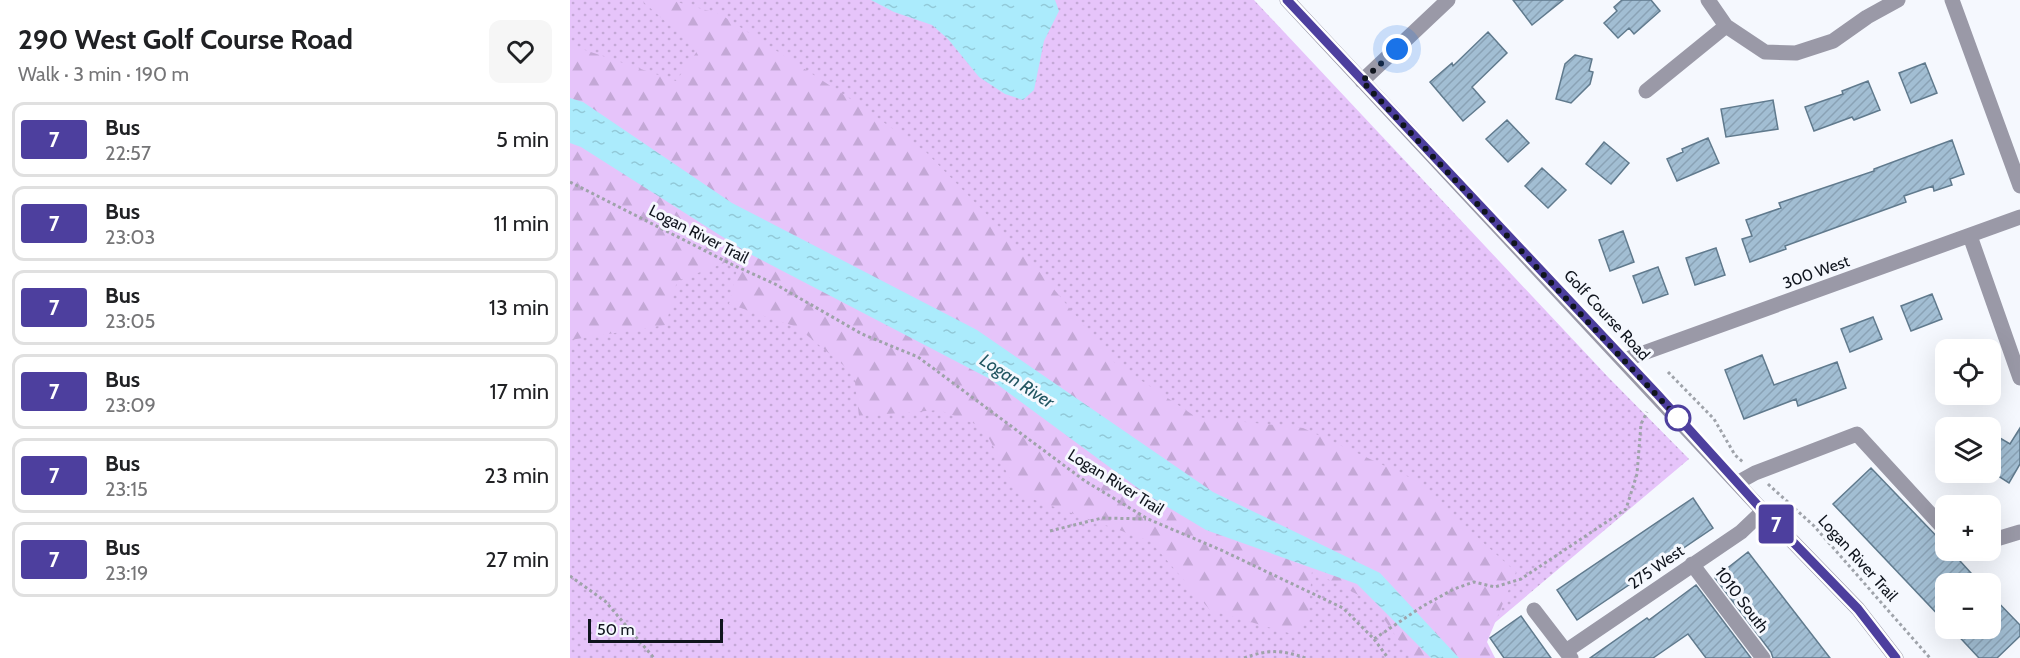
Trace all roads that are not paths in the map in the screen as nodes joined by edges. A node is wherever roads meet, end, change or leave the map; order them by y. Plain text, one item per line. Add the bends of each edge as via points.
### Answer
1 (1287, 0) edge
2 (1448, 0) edge
3 (1708, 0) edge
4 (1898, 0) edge
5 (1952, 0) edge
6 (1726, 26) junction
7 (1362, 81) junction
8 (1646, 91) dead end
9 (2020, 186) edge
10 (2020, 217) edge
11 (1970, 236) junction
12 (1624, 360) junction
13 (2020, 378) edge
14 (1737, 483) junction
15 (1763, 511) junction
16 (1935, 519) edge
17 (2020, 532) edge
18 (2001, 538) edge
19 (1692, 564) junction
20 (1534, 610) dead end
21 (1569, 655) edge
22 (1762, 658) edge
23 (1896, 658) edge

1 - 7 street, Golf Course Road
2 - 7 street
3 - 6 street
4 - 6 street via 1833,41 1796,53 1766,52
5 - 9 street
6 - 8 street
7 - 12 street, Golf Course Road
10 - 11 street, 300 West
11 - 12 street, 300 West
11 - 13 street
12 - 14 street, Golf Course Road
14 - 15 street, Golf Course Road
14 - 16 street via 1857,434
15 - 19 street, 275 West via 1741,532
15 - 23 street, Golf Course Road via 1858,609
17 - 18 street
19 - 21 street, 275 West
19 - 22 street, 1010 South
20 - 21 street

